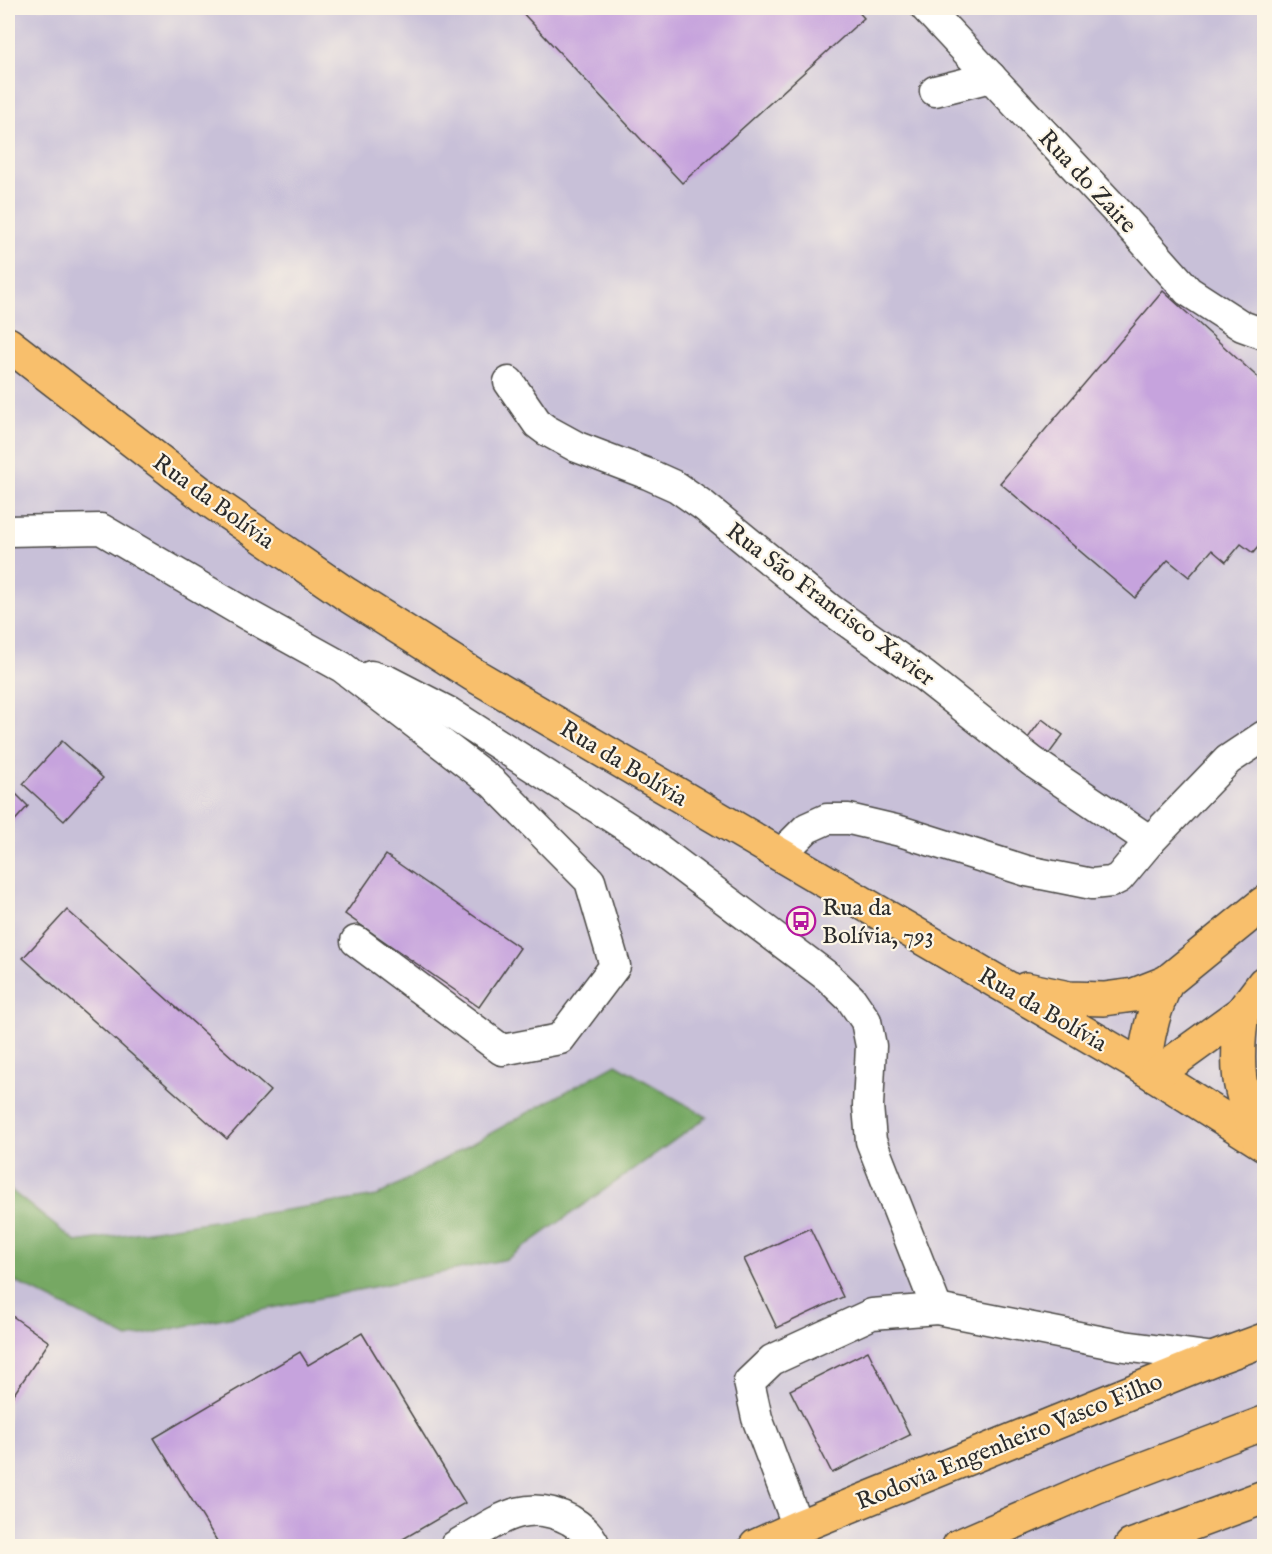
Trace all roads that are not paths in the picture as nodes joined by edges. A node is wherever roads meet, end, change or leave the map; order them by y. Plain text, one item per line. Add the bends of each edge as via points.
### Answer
1 (926, 8) edge
2 (991, 77) junction
3 (935, 91) dead end
4 (1264, 334) edge
5 (8, 344) edge
6 (509, 382) dead end
7 (8, 531) edge
8 (342, 667) junction
9 (1264, 736) edge
10 (1150, 841) junction
11 (780, 855) junction
12 (1264, 903) edge
13 (356, 941) dead end
14 (982, 974) junction
15 (1167, 982) junction
16 (1264, 983) edge
17 (1242, 1012) junction
18 (1149, 1072) junction
19 (1262, 1142) edge
20 (937, 1309) junction
21 (1262, 1342) edge
22 (1215, 1358) junction
23 (1264, 1423) edge
24 (1264, 1497) edge
25 (798, 1527) junction
26 (455, 1546) edge
27 (595, 1546) edge
28 (756, 1546) edge
29 (959, 1546) edge
30 (1131, 1546) edge

1 - 2 street, Rua do Zaire
2 - 3 street
2 - 4 street, Rua do Zaire via 1188,291 1242,326
5 - 11 main road, Rua da Bolívia via 212,502 346,594 474,675
6 - 10 street, Rua São Francisco Xavier via 546,430 577,447 677,487 831,610 924,676 1033,762
7 - 8 street via 101,529
8 - 13 street via 493,783 590,881 615,966 560,1038 502,1050
8 - 20 street via 388,681 450,713 638,834 828,977 851,999 866,1021 871,1046 871,1141
9 - 10 street via 1228,760
10 - 11 street via 1119,878 1101,884 1028,871 849,819 827,819 807,828
11 - 14 main road, Rua da Bolívia
12 - 15 main road
14 - 15 main road via 1069,998 1104,999
14 - 18 main road, Rua da Bolívia
15 - 18 main road via 1147,1036
16 - 17 main road
17 - 18 main road
17 - 19 main road via 1237,1045 1239,1083
18 - 19 main road, Rua da Bolívia
20 - 22 street via 1124,1346
20 - 25 street via 872,1314 772,1360 749,1382 757,1418
21 - 22 main road, Rodovia Engenheiro Vasco Filho
22 - 25 main road, Rodovia Engenheiro Vasco Filho
23 - 29 main road via 1095,1487
24 - 30 main road
25 - 28 main road, Rodovia Engenheiro Vasco Filho
26 - 27 street via 510,1515 533,1509 558,1513 578,1525

